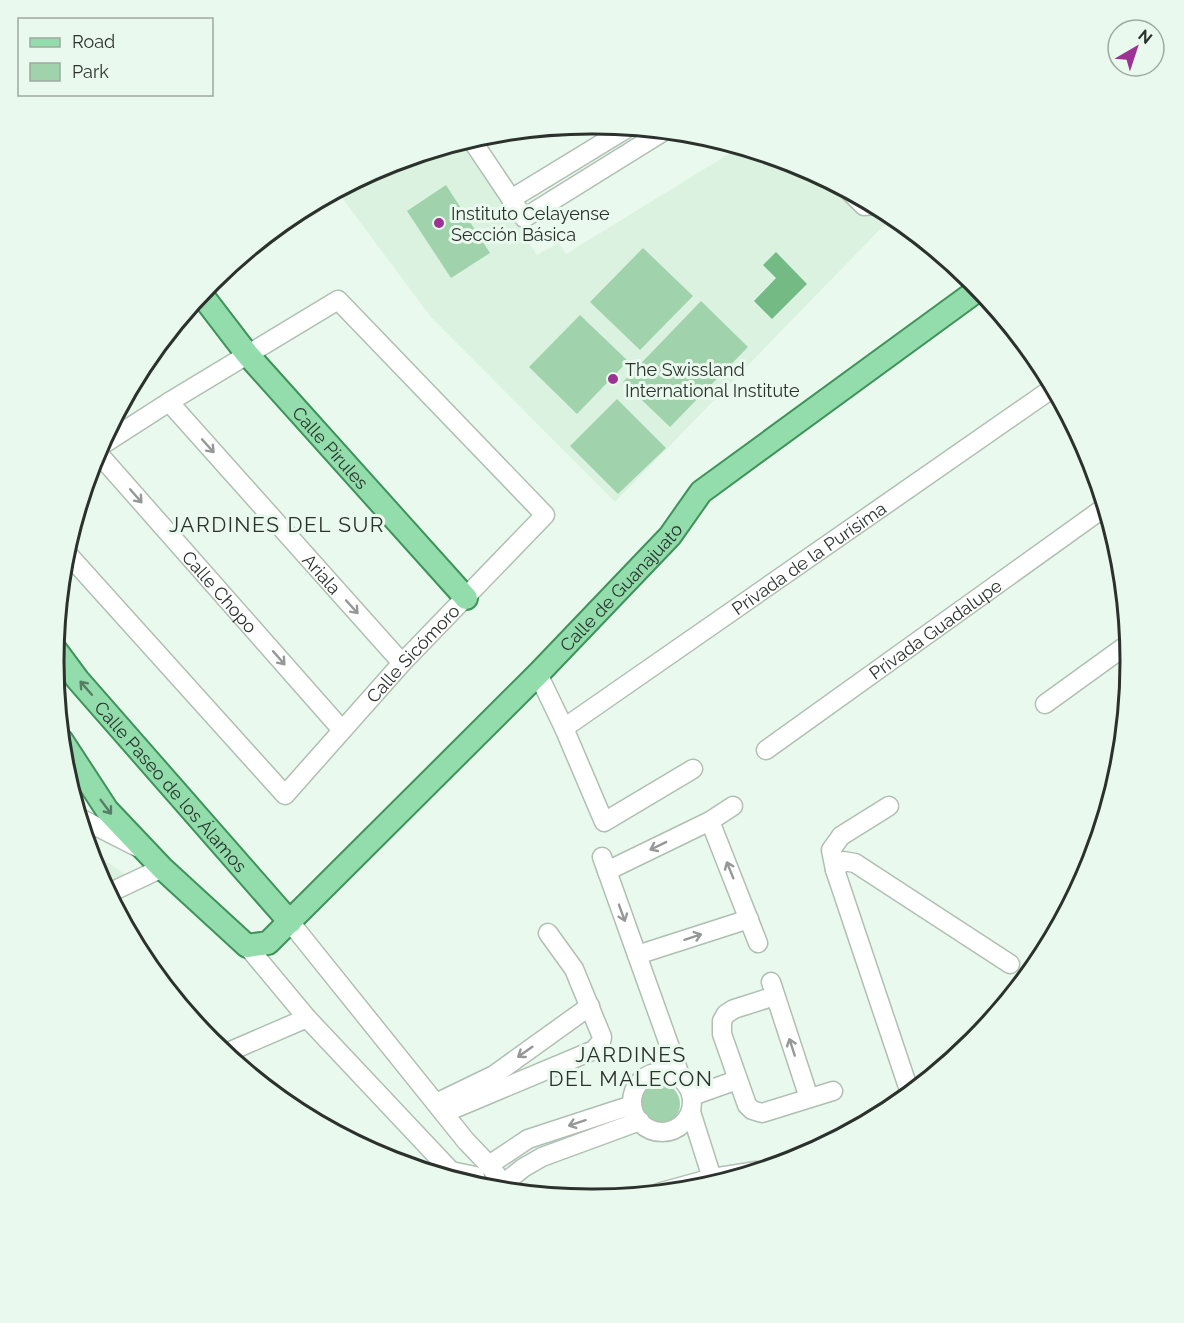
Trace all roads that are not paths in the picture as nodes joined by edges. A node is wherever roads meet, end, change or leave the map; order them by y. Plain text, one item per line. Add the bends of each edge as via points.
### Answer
1 (616, 135) edge
2 (653, 138) edge
3 (476, 147) edge
4 (591, 150) junction
5 (604, 168) junction
6 (511, 199) junction
7 (971, 295) edge
8 (207, 302) edge
9 (247, 354) junction
10 (1046, 393) edge
11 (169, 402) junction
12 (115, 437) edge
13 (105, 461) edge
14 (1098, 512) edge
15 (75, 561) edge
16 (466, 597) junction
17 (1119, 650) edge
18 (64, 661) edge
19 (402, 663) junction
20 (538, 674) junction
21 (1044, 704) dead end
22 (564, 728) junction
23 (342, 730) junction
24 (766, 750) dead end
25 (74, 760) edge
26 (693, 769) dead end
27 (733, 806) dead end
28 (889, 806) dead end
29 (710, 821) junction
30 (90, 823) edge
31 (144, 850) junction
32 (162, 868) junction
33 (835, 870) junction
34 (117, 889) edge
35 (749, 919) junction
36 (290, 922) junction
37 (548, 933) dead end
38 (758, 944) dead end
39 (246, 946) junction
40 (637, 955) junction
41 (1010, 964) dead end
42 (590, 1006) junction
43 (307, 1018) junction
44 (235, 1049) edge
45 (672, 1052) junction
46 (662, 1071) junction
47 (681, 1078) junction
48 (737, 1080) junction
49 (498, 1082) junction
50 (907, 1084) edge
51 (833, 1091) dead end
52 (809, 1098) junction
53 (692, 1104) junction
54 (440, 1108) junction
55 (636, 1113) junction
56 (668, 1131) junction
57 (700, 1139) junction
58 (466, 1142) junction
59 (449, 1169) edge
60 (711, 1175) edge
61 (480, 1176) edge
62 (495, 1180) edge
63 (508, 1182) edge

1 - 4 street
2 - 5 street
3 - 6 street
4 - 5 street
4 - 6 street
5 - 6 street via 524,218
7 - 20 main road, Calle de Guanajuato via 700,492 670,536
8 - 9 main road, Calle Pirules
9 - 11 street
9 - 16 main road, Calle Pirules
9 - 16 street, Calle Sicómoro via 338,300 545,515
10 - 22 street, Privada de la Purísima
11 - 12 street
11 -> 19 street, Ariala
13 -> 23 street, Calle Chopo
14 - 24 street, Privada Guadalupe
15 - 23 street, Calle Sicómoro via 285,795
16 - 19 street, Calle Sicómoro
17 - 21 street
36 -> 18 main road, Calle Paseo de los Álamos
19 - 23 street, Calle Sicómoro
20 - 22 street
20 - 36 main road, Calle de Guanajuato
22 - 26 street via 604,822
25 -> 31 main road via 107,810
27 - 29 street
28 - 33 street via 841,836 831,850
35 -> 29 street
29 -> 40 street via 604,864
30 - 31 street
31 - 32 main road
32 - 34 street
32 - 39 main road
33 - 41 street via 843,861 855,863
33 - 50 street
35 - 38 street
40 -> 35 street
36 - 39 main road via 268,943
36 - 54 street, Calle Paseo de los Álamos
37 - 42 street via 574,969
39 - 43 street
40 - 45 street
42 -> 49 street
42 - 49 street via 602,1037 598,1046
43 - 44 street
43 - 59 street
45 - 46 street
45 - 47 street
46 - 47 street
46 - 55 street via 652,1073 637,1085 633,1095
47 - 53 street via 688,1086
48 - 52 street via 747,1105 757,1112
52 -> 48 street via 773,989 726,1014 722,1021 722,1034
48 - 53 street
49 - 54 street
51 - 52 street
53 - 56 street via 686,1121
53 - 57 street
54 - 58 street, Calle Paseo de los Álamos
55 - 56 street via 648,1128
55 -> 61 street via 528,1139
55 - 63 street via 542,1157
56 - 57 street
57 - 60 street
58 - 61 street, Calle Paseo de los Álamos
58 - 62 street, Calle Paseo de los Álamos

